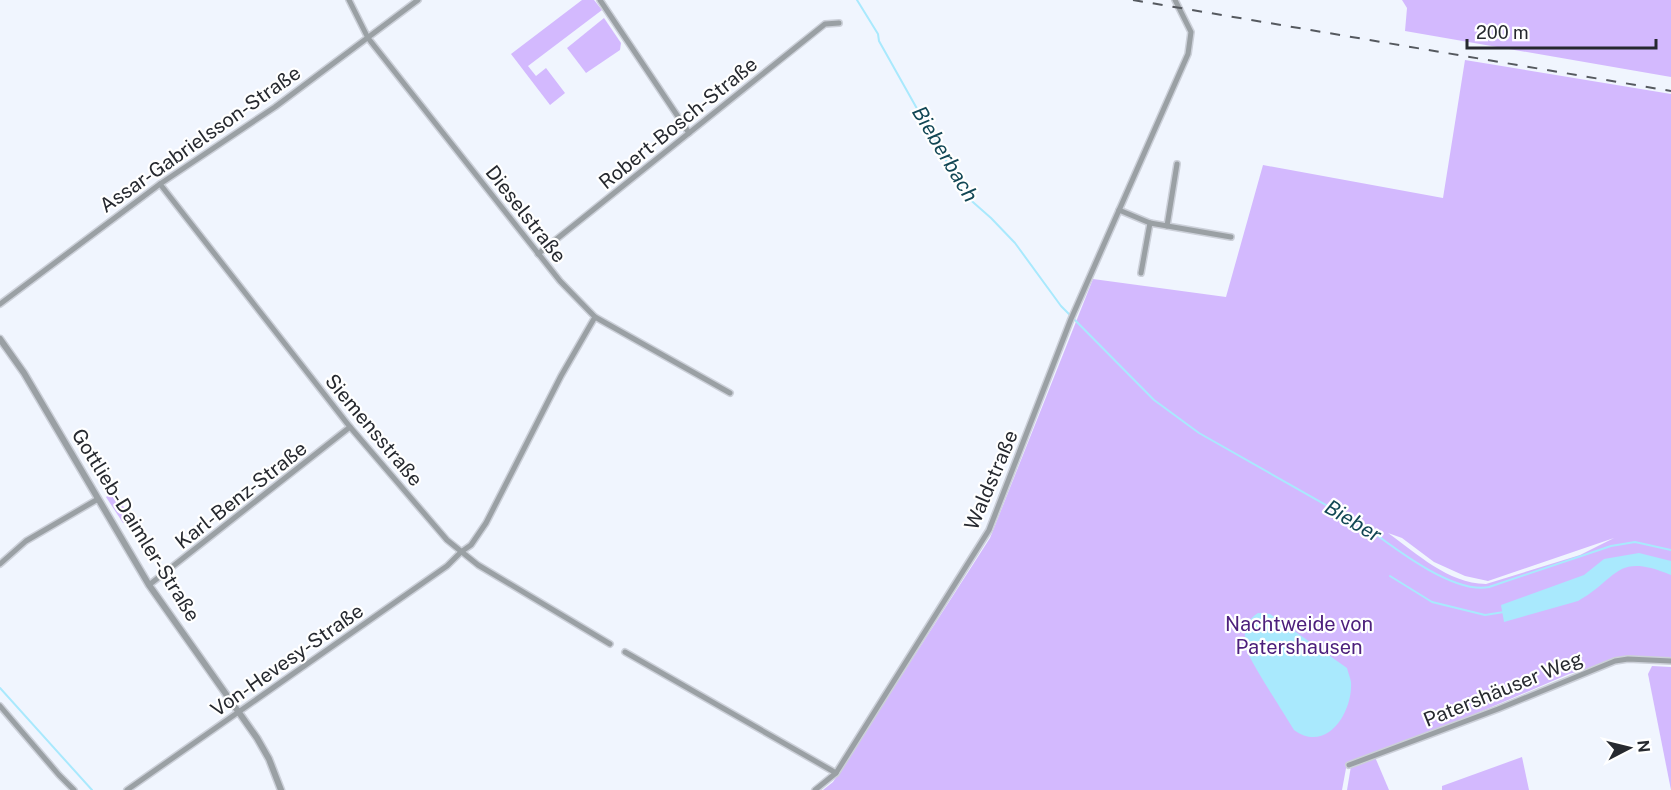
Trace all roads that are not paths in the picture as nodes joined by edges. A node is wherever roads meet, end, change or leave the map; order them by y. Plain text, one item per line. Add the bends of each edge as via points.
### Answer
1 (349, 0) edge
2 (418, 0) edge
3 (600, 0) edge
4 (1175, 0) edge
5 (839, 23) dead end
6 (368, 38) junction
7 (689, 133) junction
8 (1177, 164) dead end
9 (160, 184) junction
10 (1119, 210) junction
11 (1150, 223) junction
12 (1167, 226) junction
13 (1231, 237) dead end
14 (538, 254) junction
15 (1141, 273) dead end
16 (0, 304) edge
17 (595, 317) junction
18 (0, 339) edge
19 (730, 393) dead end
20 (350, 428) junction
21 (98, 499) junction
22 (461, 552) junction
23 (0, 564) edge
24 (149, 585) junction
25 (610, 644) dead end
26 (625, 652) dead end
27 (1671, 661) edge
28 (0, 706) edge
29 (240, 712) junction
30 (1349, 765) dead end
31 (836, 773) junction
32 (74, 790) edge
33 (127, 790) edge
34 (281, 790) edge
35 (815, 790) edge

1 - 6 street, Dieselstraße
2 - 6 street, Assar-Gabrielsson-Straße
3 - 7 street
4 - 10 street, Waldstraße via 1191,32 1188,54
5 - 7 street, Robert-Bosch-Straße via 825,24
6 - 9 street, Assar-Gabrielsson-Straße via 275,107
6 - 14 street, Dieselstraße
7 - 14 street, Robert-Bosch-Straße
8 - 12 street
9 - 16 street, Assar-Gabrielsson-Straße
9 - 20 street, Siemensstraße
10 - 11 street
10 - 31 street, Waldstraße via 1071,319 989,530
11 - 12 street
11 - 15 street
12 - 13 street
14 - 17 street, Dieselstraße
17 - 19 street, Dieselstraße
17 - 22 street via 486,523 471,545
18 - 21 street, Gottlieb-Daimler-Straße
20 - 22 street, Siemensstraße
20 - 24 street, Karl-Benz-Straße
21 - 23 street via 26,541
21 - 24 street, Gottlieb-Daimler-Straße
22 - 25 street, Siemensstraße
22 - 29 street, Von-Hevesy-Straße via 447,566
24 - 29 street, Gottlieb-Daimler-Straße
26 - 31 street
27 - 30 street, Patershäuser Weg via 1615,662
28 - 32 street
29 - 33 street, Von-Hevesy-Straße
29 - 34 street, Gottlieb-Daimler-Straße via 269,759
31 - 35 street, Waldstraße

